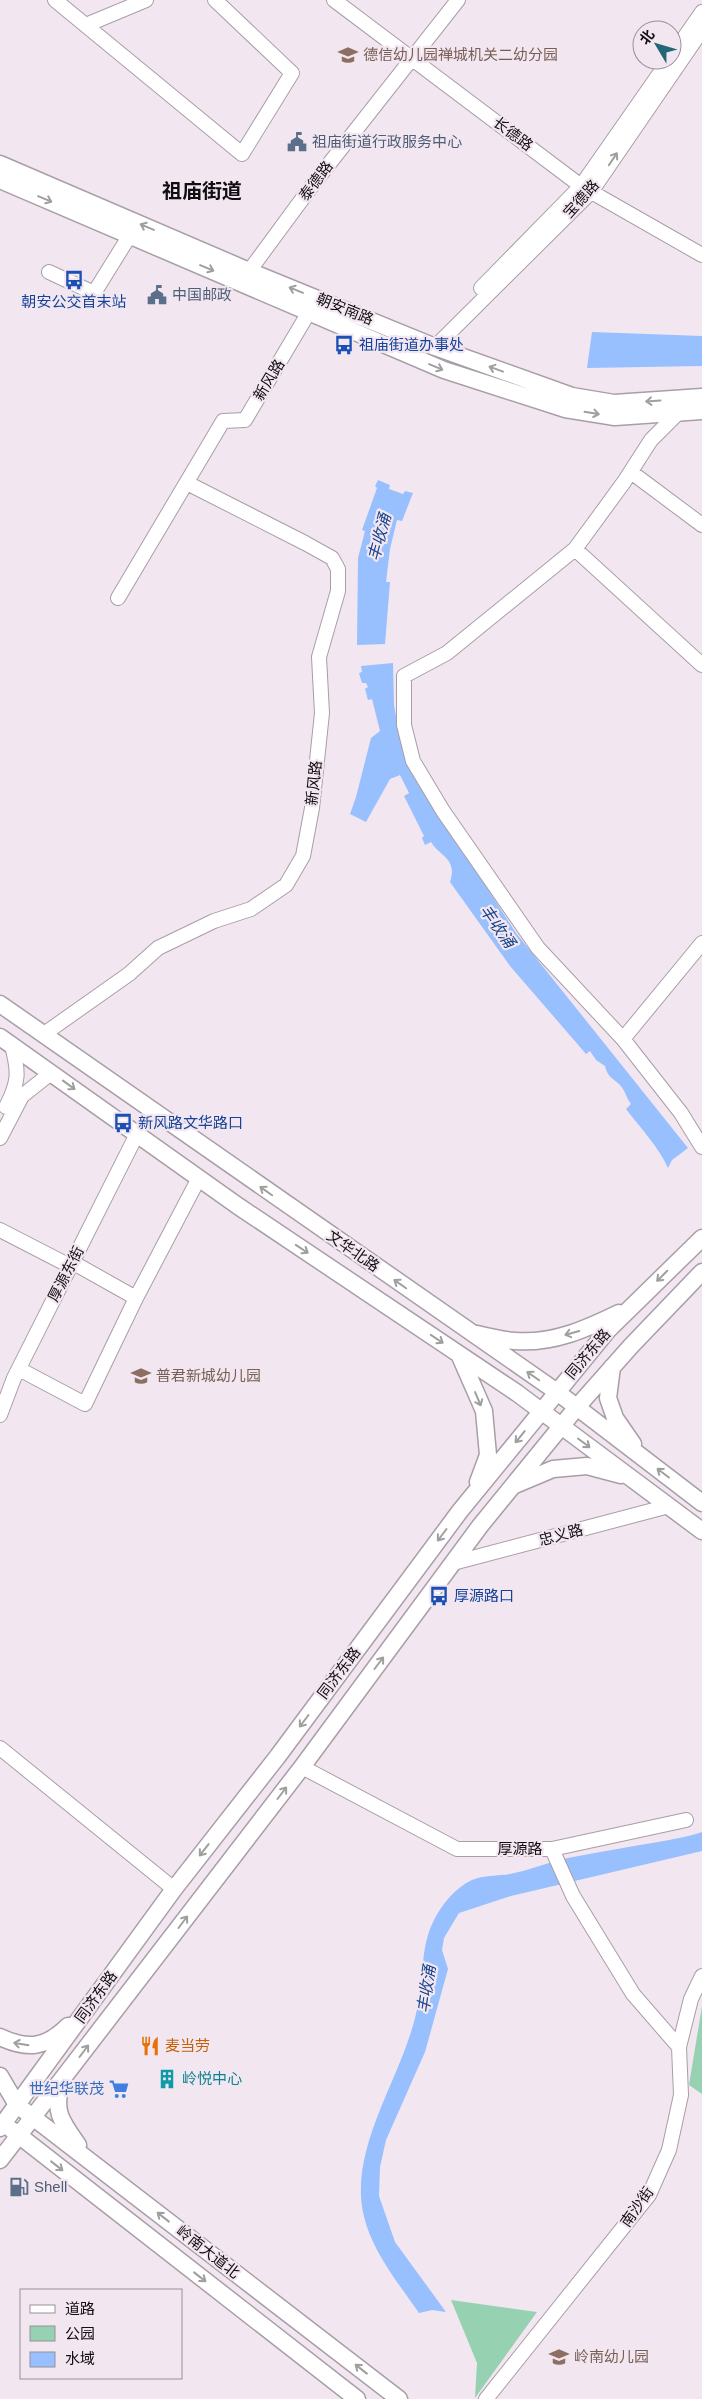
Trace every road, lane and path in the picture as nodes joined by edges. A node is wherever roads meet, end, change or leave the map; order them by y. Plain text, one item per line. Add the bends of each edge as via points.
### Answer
1 (56, 0) edge
2 (146, 0) edge
3 (215, 0) edge
4 (334, 0) edge
5 (450, 0) edge
6 (458, 0) edge
7 (702, 12) edge
8 (86, 25) junction
9 (702, 30) edge
10 (682, 41) edge
11 (412, 57) junction
12 (663, 70) edge
13 (0, 164) edge
14 (0, 180) edge
15 (586, 189) junction
16 (130, 235) junction
17 (702, 255) edge
18 (49, 272) dead end
19 (244, 277) junction
20 (309, 312) junction
21 (431, 345) junction
22 (702, 397) edge
23 (702, 411) edge
24 (679, 412) junction
25 (631, 472) junction
26 (187, 483) junction
27 (702, 525) edge
28 (575, 549) junction
29 (118, 598) dead end
30 (702, 665) edge
31 (702, 943) edge
32 (0, 1004) edge
33 (44, 1034) junction
34 (623, 1039) junction
35 (6, 1041) edge
36 (52, 1072) junction
37 (0, 1118) edge
38 (137, 1134) junction
39 (0, 1138) edge
40 (702, 1147) edge
41 (199, 1178) junction
42 (0, 1230) edge
43 (699, 1240) edge
44 (71, 1264) junction
45 (702, 1272) edge
46 (136, 1298) junction
47 (632, 1306) junction
48 (471, 1333) junction
49 (459, 1354) junction
50 (612, 1367) junction
51 (19, 1369) junction
52 (557, 1392) junction
53 (576, 1408) junction
54 (541, 1412) junction
55 (0, 1415) edge
56 (561, 1426) junction
57 (643, 1458) junction
58 (629, 1477) junction
59 (513, 1485) junction
60 (472, 1496) junction
61 (701, 1501) edge
62 (669, 1506) junction
63 (702, 1531) edge
64 (453, 1563) junction
65 (0, 1748) edge
66 (302, 1767) junction
67 (686, 1820) dead end
68 (552, 1849) junction
69 (174, 1889) junction
70 (702, 1976) edge
71 (90, 2005) junction
72 (0, 2038) edge
73 (679, 2047) junction
74 (0, 2076) edge
75 (62, 2081) junction
76 (17, 2105) junction
77 (34, 2118) junction
78 (1, 2123) edge
79 (19, 2136) junction
80 (88, 2159) junction
81 (0, 2160) edge
82 (255, 2320) junction
83 (307, 2328) junction
84 (349, 2397) edge
85 (399, 2399) edge
86 (486, 2399) edge

1 - 8 street
2 - 8 street
3 - 8 street via 292,73 242,154
4 - 11 street, 长德路
5 - 11 street, 泰德路
6 - 11 street, 泰德路
7 - 10 street
15 -> 9 street, 宝德路
11 - 15 street, 长德路
11 - 19 street, 泰德路
12 - 15 street, 宝德路
19 -> 13 main road, 朝安南路
14 -> 16 main road, 朝安南路
15 - 17 street, 长德路
15 - 21 street, 宝德路
16 - 18 street via 94,293
16 -> 19 main road, 朝安南路
19 - 20 main road, 朝安南路
21 -> 19 main road, 朝安南路
20 -> 24 main road, 朝安南路 via 444,370 565,409 614,417
20 - 26 street, 新风路 via 245,420 223,421
22 -> 21 main road, 朝安南路 via 614,403 572,396
23 - 24 main road, 朝安南路
24 - 25 street via 651,440
25 - 27 street
25 - 28 street
26 - 29 street, 新风路
26 - 33 street, 新风路 via 332,558 338,569 338,591 320,657 322,712 304,856 286,885 251,909 158,948 129,974
28 - 30 street
28 - 34 street via 447,653 404,676 404,725 414,761 443,811 499,893 538,948
31 - 34 street
32 - 33 main road, 文华北路
48 -> 33 main road, 文华北路
34 - 40 street via 681,1113
35 - 36 main road, 文华北路
35 - 37 street via 19,1072 14,1092
36 -> 38 main road, 文华北路
36 - 39 street via 22,1096
38 - 41 main road, 文华北路
38 - 44 street, 厚源东街
41 - 46 street
41 -> 49 main road, 文华北路
42 - 44 street
43 -> 47 main road, 同济东路
44 - 46 street
44 - 51 street, 厚源东街
45 - 50 main road, 同济东路
46 - 51 street via 85,1404
47 -> 48 main road via 585,1330 548,1340 515,1342
47 - 52 main road, 同济东路
52 -> 48 main road, 文华北路
49 - 54 main road, 文华北路
49 -> 60 main road via 484,1411 488,1455
50 - 53 main road, 同济东路
50 - 57 main road via 610,1405 615,1418
51 - 55 street, 厚源东街
52 - 53 main road, 文华北路
52 - 54 main road, 同济东路
53 - 56 main road, 同济东路
53 - 57 main road, 文华北路
54 - 56 main road, 文华北路
54 -> 60 main road, 同济东路
56 -> 58 main road, 文华北路
56 - 59 main road, 同济东路
61 -> 57 main road, 文华北路
58 - 59 main road via 587,1466 553,1469
58 - 62 main road, 文华北路
59 - 64 main road, 同济东路
60 -> 69 main road, 同济东路 via 278,1756
62 - 63 main road, 文华北路
62 - 64 street, 忠义路
66 -> 64 main road, 同济东路
65 - 69 street
66 - 68 street, 厚源路 via 457,1849
75 -> 66 main road, 同济东路
67 - 68 street
68 - 73 street, 厚源路 via 573,1896 633,1994
69 - 71 main road, 同济东路
70 - 73 street, 南沙街 via 691,1999
71 -> 72 main road via 62,2032 39,2046 18,2045
71 - 76 main road, 同济东路
73 - 86 street, 南沙街 via 681,2096 669,2150 649,2195
74 - 76 main road
75 - 77 main road, 同济东路
75 - 80 main road via 56,2101 61,2121
76 - 77 main road, 岭南大道北
76 - 78 main road, 同济东路
77 - 79 main road, 同济东路
77 - 80 main road, 岭南大道北
78 - 79 main road, 岭南大道北
79 - 81 main road, 同济东路
79 -> 82 main road, 岭南大道北
83 -> 80 main road, 岭南大道北
82 - 83 main road via 249,2308 254,2299 290,2323
82 - 84 main road, 岭南大道北
85 -> 83 main road, 岭南大道北

